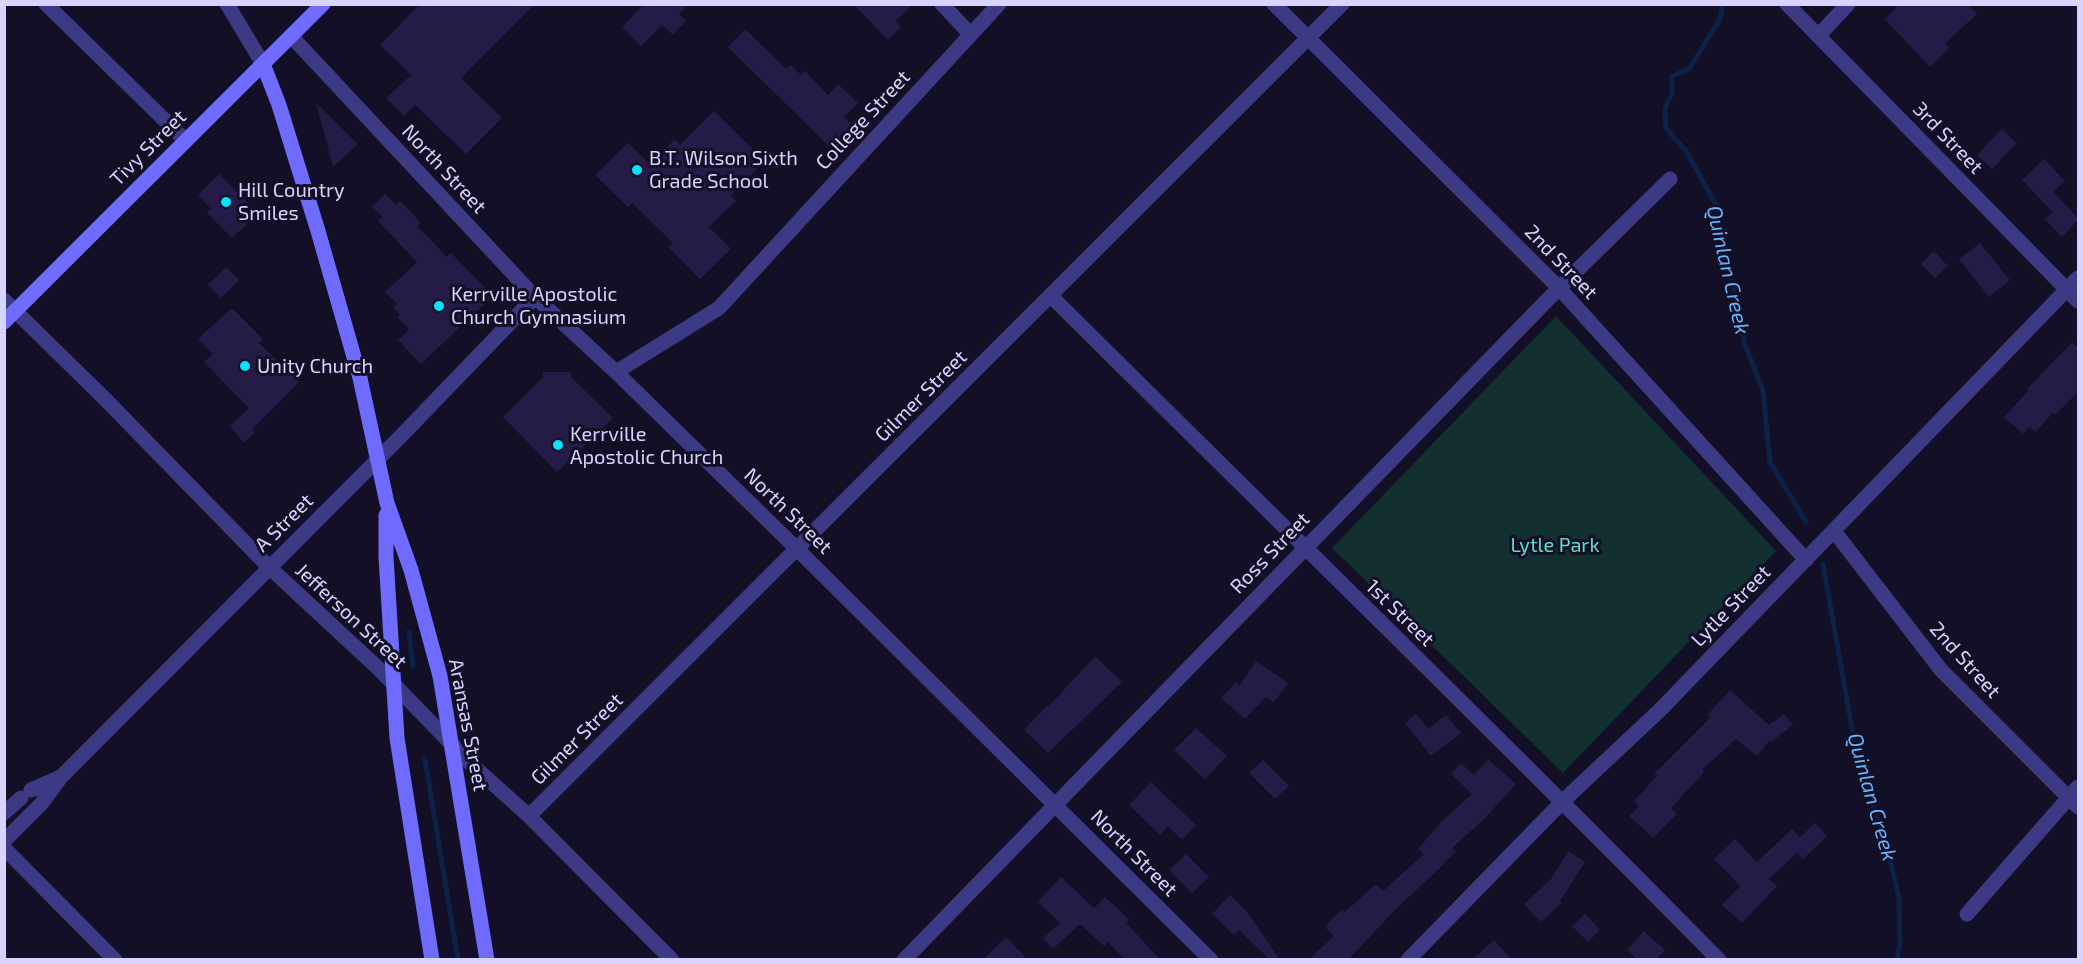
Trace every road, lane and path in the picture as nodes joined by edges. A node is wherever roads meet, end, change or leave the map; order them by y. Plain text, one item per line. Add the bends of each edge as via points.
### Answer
1 (46, 4) edge
2 (227, 4) edge
3 (323, 4) edge
4 (942, 4) edge
5 (999, 4) edge
6 (1274, 4) edge
7 (1342, 4) edge
8 (1787, 4) edge
9 (1848, 4) edge
10 (970, 34) junction
11 (291, 36) junction
12 (1818, 36) junction
13 (1307, 39) junction
14 (263, 64) junction
15 (185, 140) junction
16 (1670, 178) dead end
17 (2079, 278) edge
18 (1559, 288) junction
19 (2067, 289) junction
20 (1051, 296) junction
21 (535, 297) junction
22 (2079, 301) edge
23 (8, 311) edge
24 (616, 372) junction
25 (378, 459) junction
26 (387, 503) junction
27 (1834, 531) junction
28 (1304, 548) junction
29 (797, 549) junction
30 (1806, 560) junction
31 (269, 567) junction
32 (393, 683) junction
33 (450, 742) junction
34 (61, 777) junction
35 (2075, 797) edge
36 (1563, 801) junction
37 (1054, 804) junction
38 (4, 813) edge
39 (529, 816) junction
40 (4, 841) edge
41 (4, 848) edge
42 (1967, 914) dead end
43 (115, 960) edge
44 (432, 960) edge
45 (487, 960) edge
46 (672, 960) edge
47 (904, 960) edge
48 (1211, 960) edge
49 (1408, 960) edge
50 (1719, 960) edge

1 - 15 street
2 - 14 street
3 - 11 street, Tivy Street
4 - 10 street
5 - 10 street, College Street
6 - 13 street, 2nd Street
7 - 13 street, Gilmer Street
8 - 12 street, 3rd Street
9 - 12 street
10 - 24 street, College Street via 718,308
11 - 14 street, Tivy Street
11 - 21 street, North Street
12 - 19 street, 3rd Street
13 - 18 street, 2nd Street
13 - 20 street, Gilmer Street
14 - 15 street, Tivy Street
14 - 25 street, Aransas Street via 318,231 360,378
15 - 23 street, Tivy Street
16 - 18 street, Ross Street
17 - 19 street, Lytle Street
18 - 28 street, Ross Street
18 - 30 street, 2nd Street
19 - 22 street, 3rd Street
19 - 27 street, Lytle Street
20 - 28 street, 1st Street
20 - 29 street, Gilmer Street
21 - 24 street, North Street
21 - 25 street, A Street
23 - 31 street, Jefferson Street via 105,399
24 - 29 street, North Street
25 - 26 street, Aransas Street
25 - 31 street, A Street
26 - 32 street, Aransas Street
26 - 33 street, Aransas Street via 411,570 440,676
27 - 30 street, Lytle Street
27 - 35 street, 2nd Street via 1941,670
28 - 36 street, 1st Street
28 - 37 street, Ross Street
29 - 37 street, North Street
29 - 39 street, Gilmer Street
30 - 36 street, Lytle Street via 1660,710
31 - 32 street, Jefferson Street
31 - 34 street, A Street
32 - 33 street, Jefferson Street
32 - 44 street, Aransas Street via 396,738
33 - 39 street, Jefferson Street
33 - 45 street, Aransas Street
34 - 38 street, A Street via 26,794
34 - 40 street, A Street via 41,804
35 - 42 street
36 - 49 street, Lytle Street
36 - 50 street, 1st Street
37 - 47 street, Ross Street
37 - 48 street, North Street
39 - 46 street, Jefferson Street
41 - 43 street

